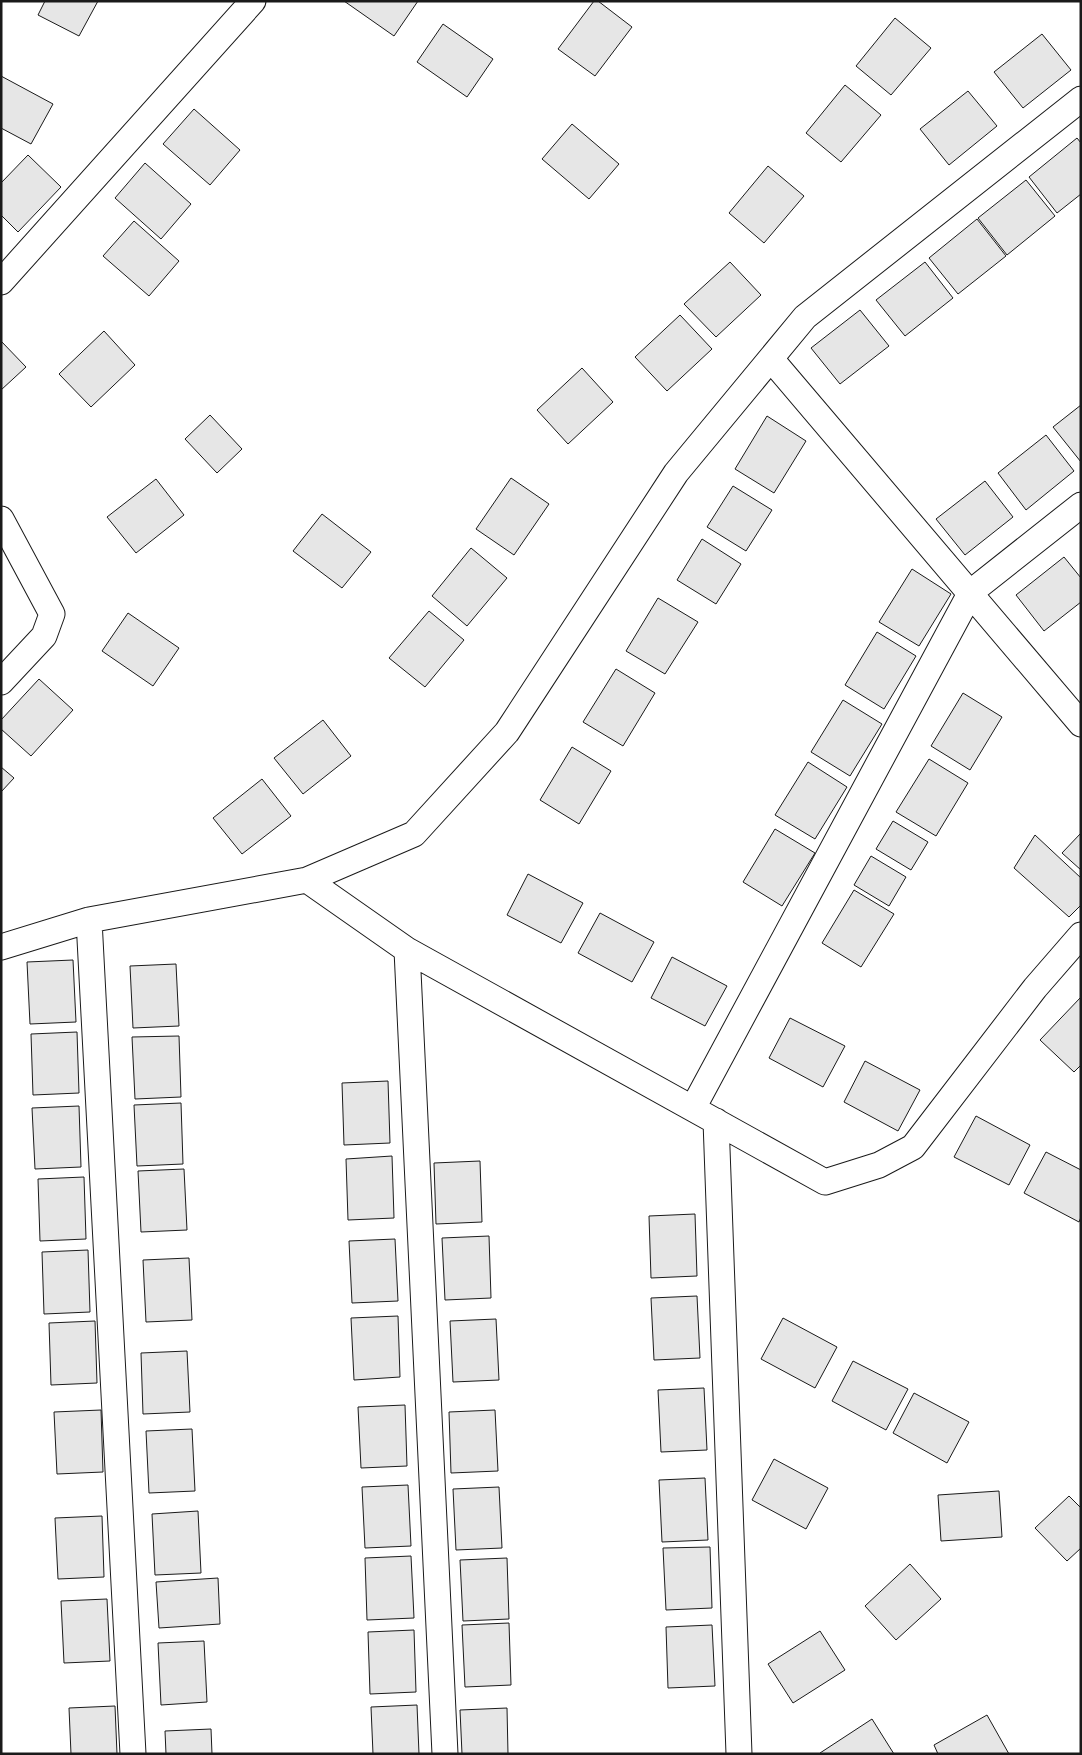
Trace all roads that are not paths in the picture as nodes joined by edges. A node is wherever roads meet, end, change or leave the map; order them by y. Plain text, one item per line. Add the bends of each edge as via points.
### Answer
1 (253, 1) edge
2 (1081, 99) edge
3 (1, 282) edge
4 (771, 359) junction
5 (1081, 505) edge
6 (1, 519) edge
7 (971, 592) junction
8 (1, 682) edge
9 (1081, 724) edge
10 (308, 880) junction
11 (89, 920) junction
12 (1081, 935) edge
13 (1, 947) edge
14 (407, 950) junction
15 (693, 1108) junction
16 (716, 1121) junction
17 (134, 1754) edge
18 (445, 1754) edge
19 (739, 1754) edge

1 - 3 street
2 - 4 street via 805,317
4 - 7 street
4 - 10 street via 676,473 507,732 414,834
5 - 7 street
6 - 8 street via 52,614 44,636
7 - 9 street
7 - 15 street
10 - 11 street
10 - 14 street
11 - 13 street
11 - 17 street
12 - 16 street via 1035,988 914,1147 879,1165 826,1182
14 - 15 street
14 - 18 street
15 - 16 street
16 - 19 street

